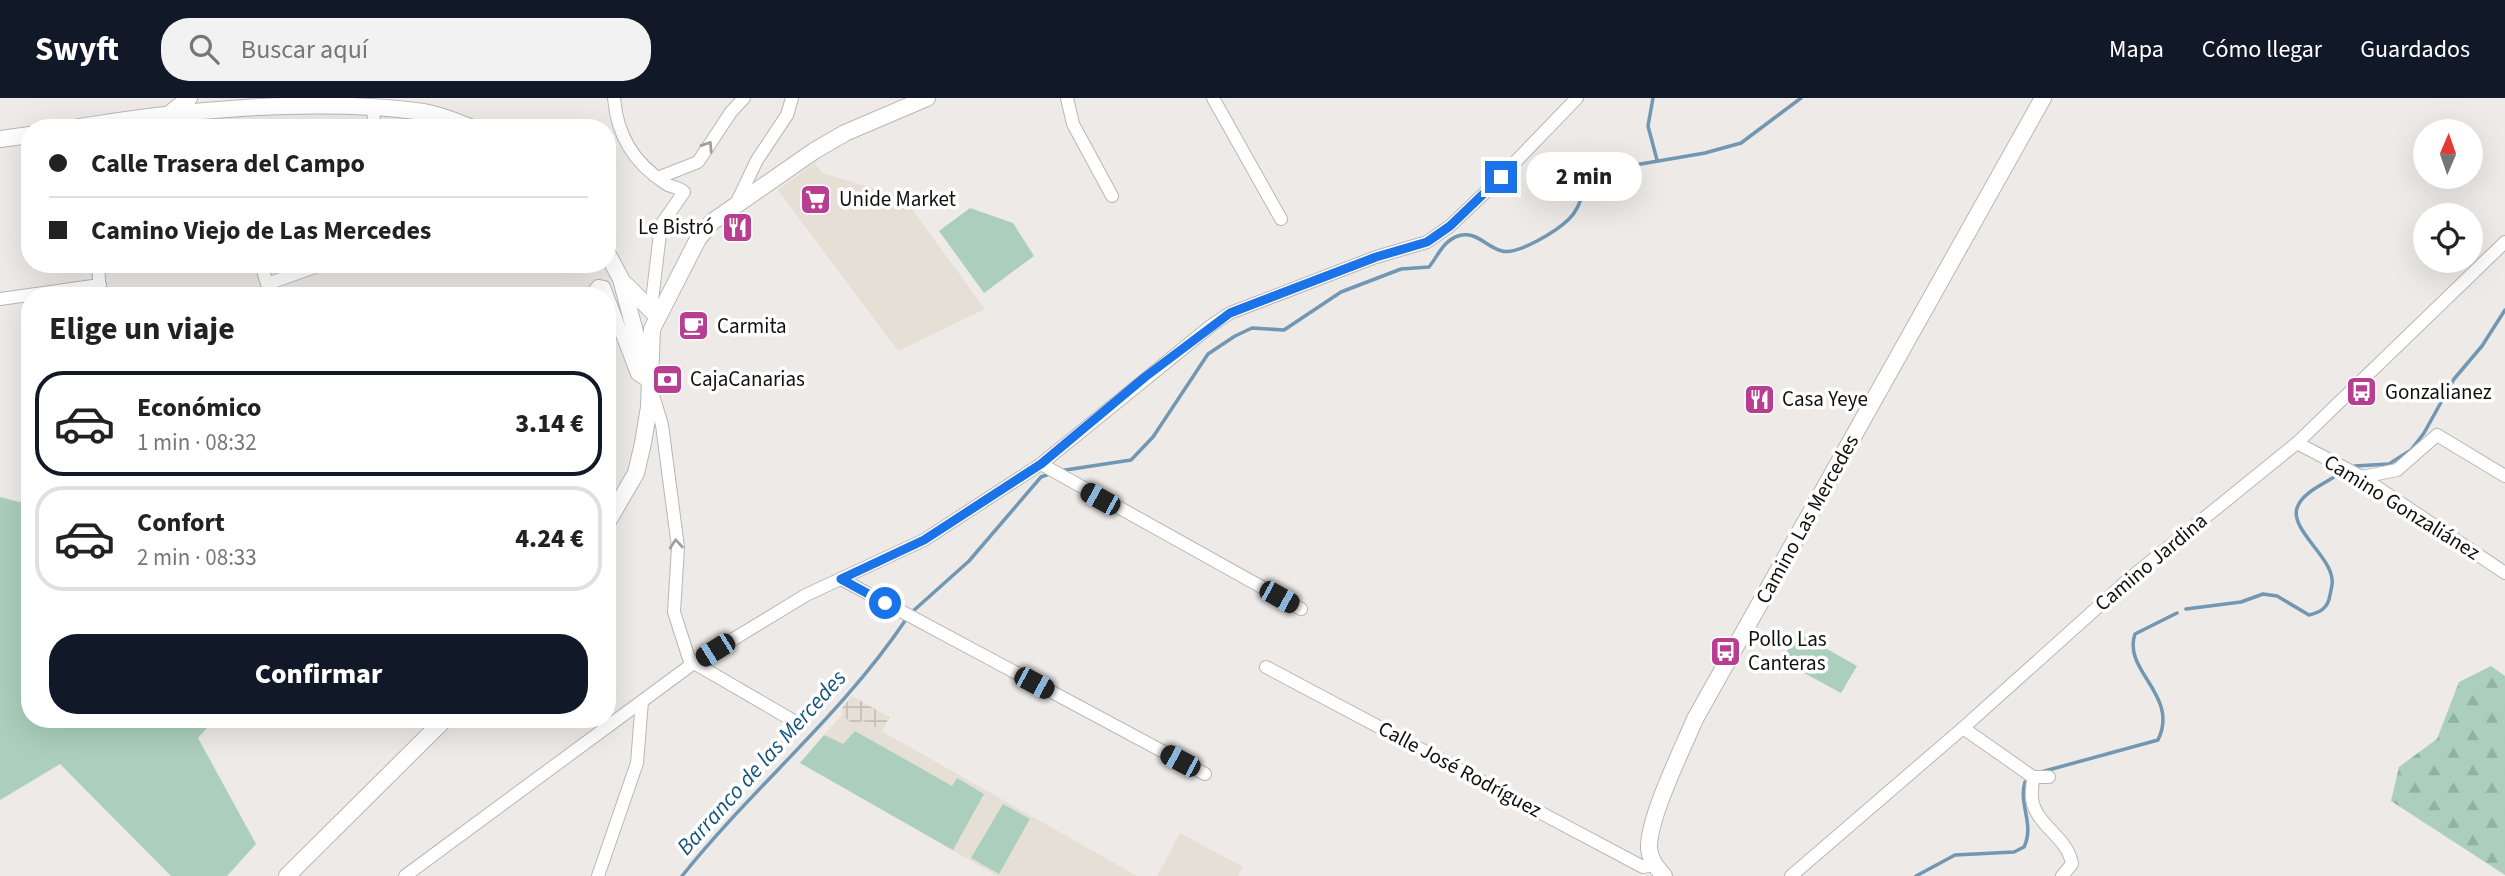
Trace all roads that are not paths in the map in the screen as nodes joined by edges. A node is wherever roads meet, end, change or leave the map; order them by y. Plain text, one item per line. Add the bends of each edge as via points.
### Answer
1 (614, 98) edge
2 (744, 98) edge
3 (792, 98) edge
4 (927, 98) edge
5 (1067, 98) edge
6 (1213, 98) edge
7 (1577, 98) edge
8 (2043, 98) edge
9 (207, 103) edge
10 (419, 104) edge
11 (373, 107) junction
12 (154, 119) edge
13 (374, 119) edge
14 (453, 119) edge
15 (21, 136) edge
16 (0, 139) edge
17 (660, 177) junction
18 (1112, 196) dead end
19 (736, 205) junction
20 (1280, 219) dead end
21 (2505, 243) edge
22 (616, 270) edge
23 (264, 273) edge
24 (298, 273) edge
25 (621, 279) junction
26 (21, 297) edge
27 (0, 299) edge
28 (652, 315) junction
29 (616, 318) edge
30 (635, 323) junction
31 (649, 382) junction
32 (2297, 443) junction
33 (1047, 469) junction
34 (2505, 476) edge
35 (2362, 477) junction
36 (616, 507) edge
37 (2505, 573) edge
38 (841, 579) junction
39 (1301, 609) dead end
40 (692, 664) junction
41 (1266, 667) dead end
42 (642, 701) junction
43 (616, 720) edge
44 (799, 724) dead end
45 (436, 728) edge
46 (605, 728) edge
47 (1963, 728) junction
48 (1205, 774) dead end
49 (2033, 777) junction
50 (2049, 777) dead end
51 (1659, 870) edge
52 (287, 876) edge
53 (405, 876) edge
54 (598, 876) edge
55 (1791, 876) edge
56 (2062, 876) edge

1 - 17 street via 625,144 636,160
17 -> 2 street via 698,162
3 - 19 street
4 - 19 main road via 845,133
5 - 18 street via 1073,124
6 - 20 street
7 - 33 street via 1450,226 1427,242 1230,313 1145,377
8 - 51 main road, Camino Las Mercedes via 1695,719 1649,846
9 - 11 main road via 238,109
9 - 12 main road
10 - 11 main road
10 - 14 main road
11 - 13 street
15 - 16 main road
17 - 28 street via 684,195 661,225
19 - 28 main road via 698,239 665,307
21 - 32 street, Camino Jardina
22 - 25 main road
23 - 24 street via 267,284
25 - 28 main road
25 - 30 main road
26 - 27 street
28 - 30 main road via 637,311
28 - 31 main road
29 - 31 street via 637,374
30 - 31 main road
31 - 36 main road via 647,419 635,473
40 -> 31 street via 674,612 678,547 663,425
32 - 35 street, Camino Gonzaliánez
32 - 47 street, Camino Jardina via 2129,579
33 - 38 street via 924,540
33 - 39 street
34 - 35 street via 2437,435 2397,470
35 - 37 street, Camino Gonzaliánez
38 - 40 street via 806,594
38 - 48 street
40 - 42 street
40 - 44 street
41 - 51 street, Calle José Rodríguez via 1643,867
42 - 43 street
42 - 54 street via 637,763
45 - 52 main road
46 - 53 street
47 - 49 street
47 - 55 street, Camino Jardina
49 - 50 street
49 - 56 street via 2032,800 2041,818 2070,851 2072,864

